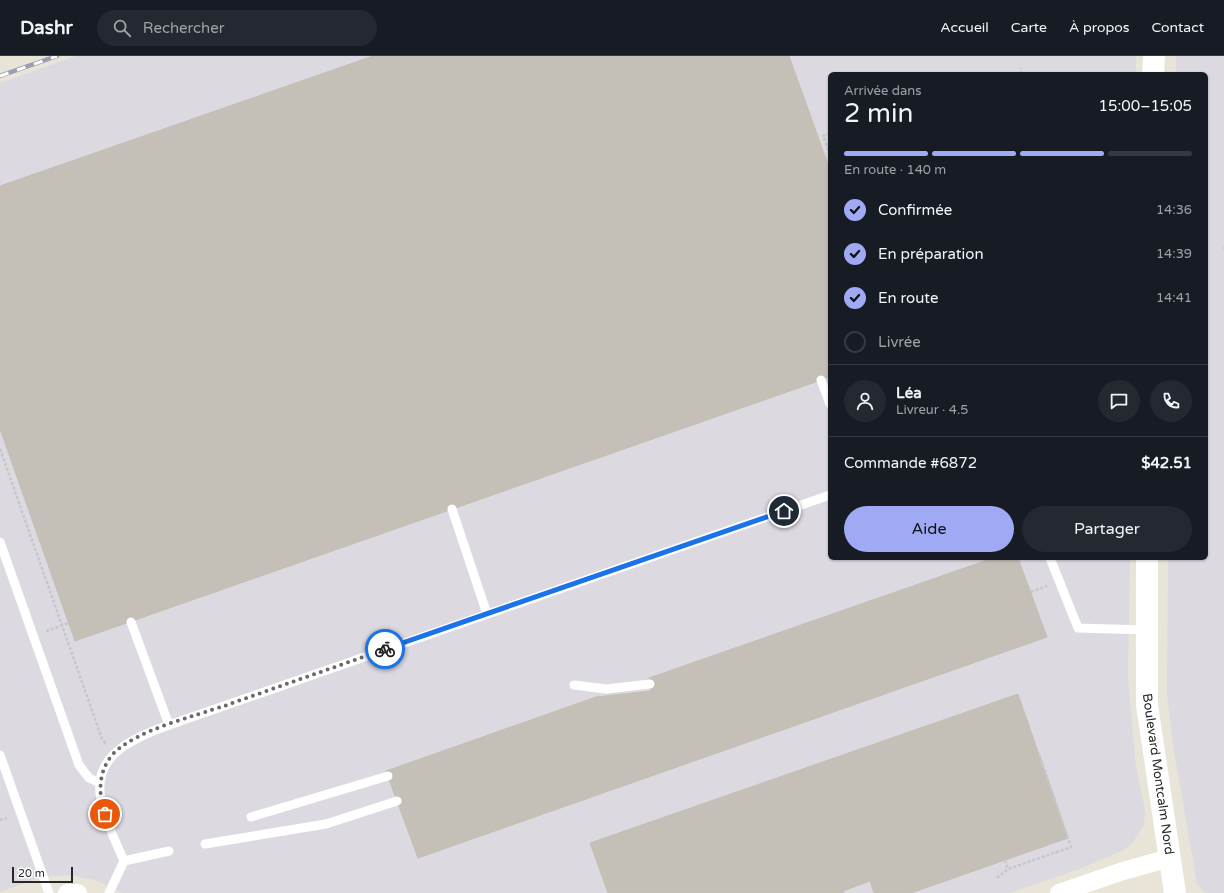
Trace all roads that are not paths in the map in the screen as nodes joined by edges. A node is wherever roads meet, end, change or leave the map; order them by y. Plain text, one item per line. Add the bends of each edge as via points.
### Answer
1 (1154, 56) edge
2 (1153, 72) edge
3 (821, 380) dead end
4 (828, 399) edge
5 (828, 496) edge
6 (452, 509) dead end
7 (0, 542) edge
8 (1051, 560) edge
9 (1147, 560) edge
10 (487, 614) junction
11 (131, 622) dead end
12 (1147, 630) junction
13 (650, 684) dead end
14 (574, 685) dead end
15 (169, 725) junction
16 (0, 755) edge
17 (388, 776) dead end
18 (100, 783) junction
19 (397, 801) dead end
20 (251, 817) dead end
21 (204, 844) dead end
22 (169, 851) dead end
23 (1170, 858) junction
24 (124, 861) junction
25 (49, 893) edge
26 (67, 893) edge
27 (78, 893) edge
28 (109, 893) edge
29 (1059, 893) edge
30 (1175, 893) edge

1 - 2 street
3 - 4 lane
5 - 10 lane
6 - 10 lane
7 - 18 lane via 79,765 89,778
8 - 12 lane via 1078,628
9 - 12 street, Boulevard Montcalm Nord
10 - 15 lane
11 - 15 lane
12 - 23 street, Boulevard Montcalm Nord via 1148,711
13 - 14 lane via 606,689
15 - 18 lane via 141,736 119,749 104,768
16 - 25 lane
17 - 20 lane
18 - 24 lane via 102,805
19 - 21 lane via 326,824
22 - 24 lane
23 - 29 street
23 - 30 street, Boulevard Montcalm Nord
24 - 28 lane
26 - 27 street

